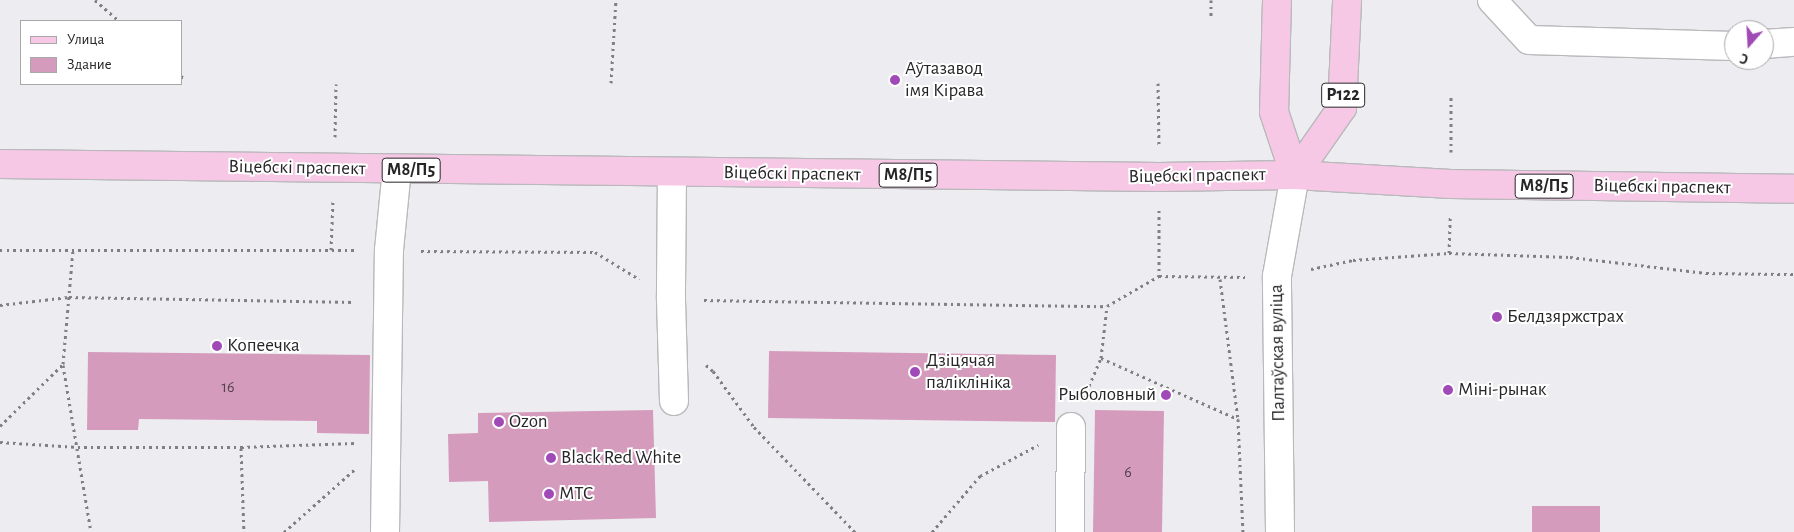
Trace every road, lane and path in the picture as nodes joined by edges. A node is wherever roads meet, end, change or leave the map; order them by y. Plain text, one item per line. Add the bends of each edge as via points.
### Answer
1 (95, 0) edge
2 (616, 0) edge
3 (1211, 0) edge
4 (1277, 0) edge
5 (1347, 0) edge
6 (1492, 0) edge
7 (1211, 18) dead end
8 (118, 20) edge
9 (1794, 42) edge
10 (1774, 43) edge
11 (1724, 46) edge
12 (182, 77) edge
13 (186, 80) dead end
14 (611, 83) dead end
15 (0, 164) edge
16 (397, 169) junction
17 (672, 173) junction
18 (1295, 175) junction
19 (1794, 189) edge
20 (0, 250) edge
21 (73, 250) junction
22 (389, 250) junction
23 (1794, 274) edge
24 (1277, 276) junction
25 (1220, 279) junction
26 (68, 297) junction
27 (671, 300) junction
28 (388, 303) junction
29 (0, 305) edge
30 (1107, 306) junction
31 (672, 342) junction
32 (1101, 358) junction
33 (63, 364) junction
34 (674, 402) dead end
35 (1238, 419) junction
36 (0, 426) edge
37 (1071, 427) junction
38 (0, 442) edge
39 (386, 442) junction
40 (78, 446) junction
41 (241, 448) junction
42 (91, 532) edge
43 (244, 532) edge
44 (284, 532) edge
45 (385, 532) edge
46 (855, 532) edge
47 (932, 532) edge
48 (1070, 532) edge
49 (1243, 532) edge
50 (1280, 532) edge

1 - 8 path
2 - 14 path
3 - 7 path
4 - 18 main road via 1274,112
5 - 18 main road, Р122 via 1342,108
6 - 11 street via 1530,40
9 - 10 street
12 - 13 path
15 - 16 main road, Віцебскі праспект / М8/П5
16 - 17 main road, Віцебскі праспект / М8/П5
16 - 22 street
17 - 18 main road, Віцебскі праспект / М8/П5 via 1159,178
17 - 27 street
18 - 19 main road, Віцебскі праспект / М8/П5 via 1451,184
18 - 24 street, Палтаўская вуліца
20 - 21 path
21 - 22 path
21 - 26 path
22 - 27 path via 596,252
22 - 28 street
23 - 24 path via 1706,273 1570,257 1449,253 1353,260
24 - 25 path
24 - 50 street, Палтаўская вуліца
25 - 30 path via 1159,276
25 - 35 path
26 - 28 path
26 - 29 path
26 - 33 path
27 - 30 path
27 - 31 street
28 - 39 street
30 - 32 path
31 - 34 street
31 - 46 path via 714,371 754,427
32 - 35 path
32 - 37 path
33 - 36 path
33 - 40 path
35 - 49 path
37 - 47 path via 980,476
37 - 48 street
38 - 40 path
39 - 41 path
39 - 44 path
39 - 45 street
40 - 41 path
40 - 42 path
41 - 43 path

